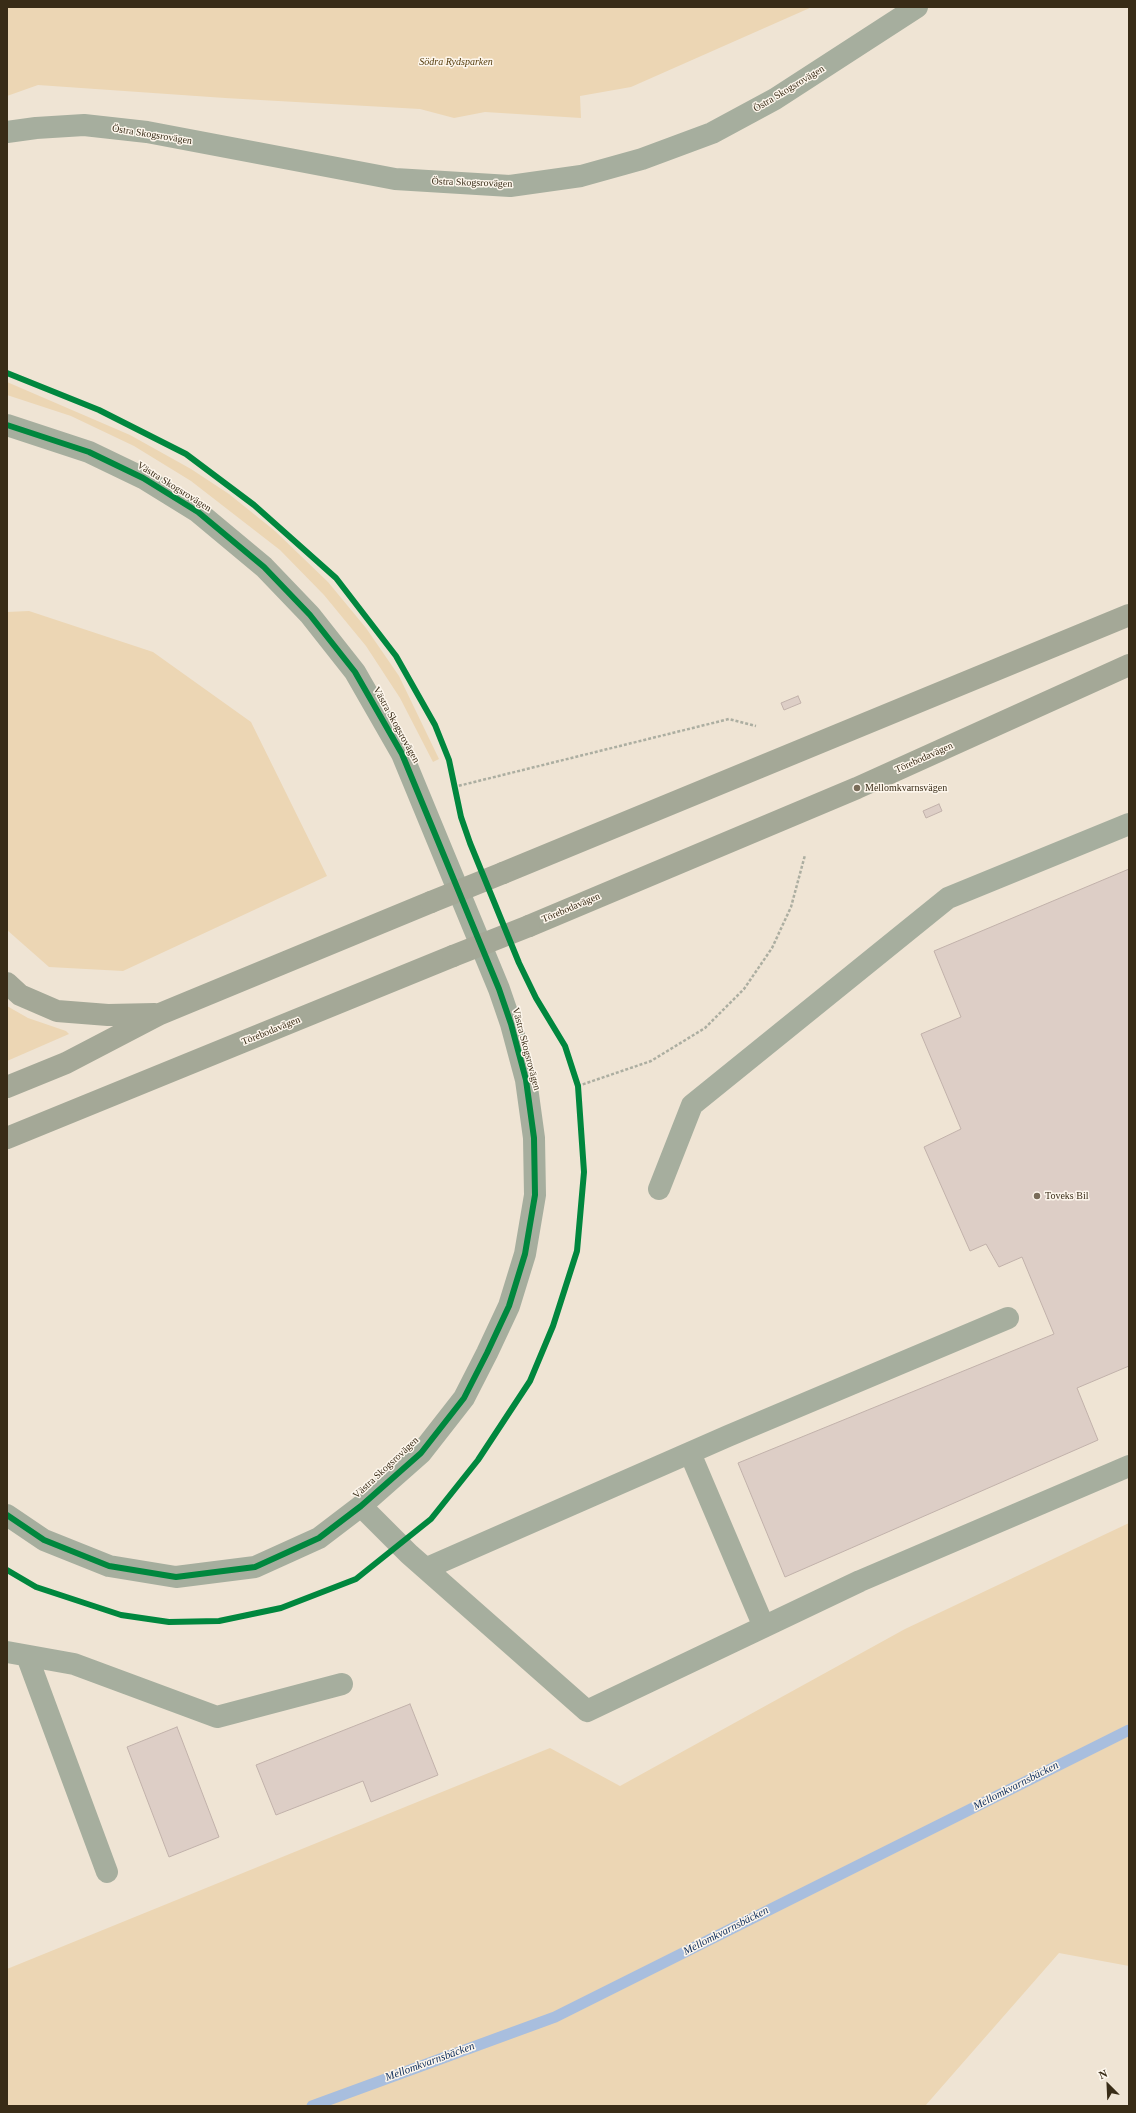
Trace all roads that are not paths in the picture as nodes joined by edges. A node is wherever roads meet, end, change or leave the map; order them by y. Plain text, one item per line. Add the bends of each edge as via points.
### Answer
1 (918, 7) edge
2 (36, 128) junction
3 (7, 132) edge
4 (7, 140) edge
5 (7, 425) edge
6 (1129, 615) edge
7 (1129, 665) edge
8 (1129, 824) edge
9 (7, 983) edge
10 (160, 1014) junction
11 (7, 1087) edge
12 (12, 1139) edge
13 (659, 1189) dead end
14 (1008, 1318) dead end
15 (690, 1453) junction
16 (1129, 1466) edge
17 (361, 1506) junction
18 (7, 1515) edge
19 (427, 1568) junction
20 (764, 1627) junction
21 (17, 1654) edge
22 (342, 1684) dead end
23 (107, 1872) dead end

1 - 2 street, Östra Skogsrovägen via 775,99 712,133 642,159 582,176 510,186 395,179 146,132 84,126
2 - 3 street, Östra Skogsrovägen
2 - 4 street, Östra Skogsrovägen
5 - 17 street, Västra Skogsrovägen via 89,452 143,478 198,512 264,567 310,615 355,672 402,754 493,974 511,1024 526,1080 534,1138 535,1195 524,1254 509,1306 464,1398 421,1453
6 - 10 highway, bridge
7 - 12 highway, Törebodavägen, bridge via 857,788
8 - 13 street via 948,898 692,1105
9 - 10 highway via 20,995 57,1011 108,1015
10 - 11 highway via 66,1063
14 - 15 street
15 - 19 street
15 - 20 street
16 - 20 street via 860,1581
17 - 18 street, Västra Skogsrovägen via 319,1538 255,1567 176,1577 110,1566 44,1540
17 - 19 street via 409,1554
19 - 20 street via 587,1711
21 - 22 street via 74,1664 217,1717
21 - 23 street

